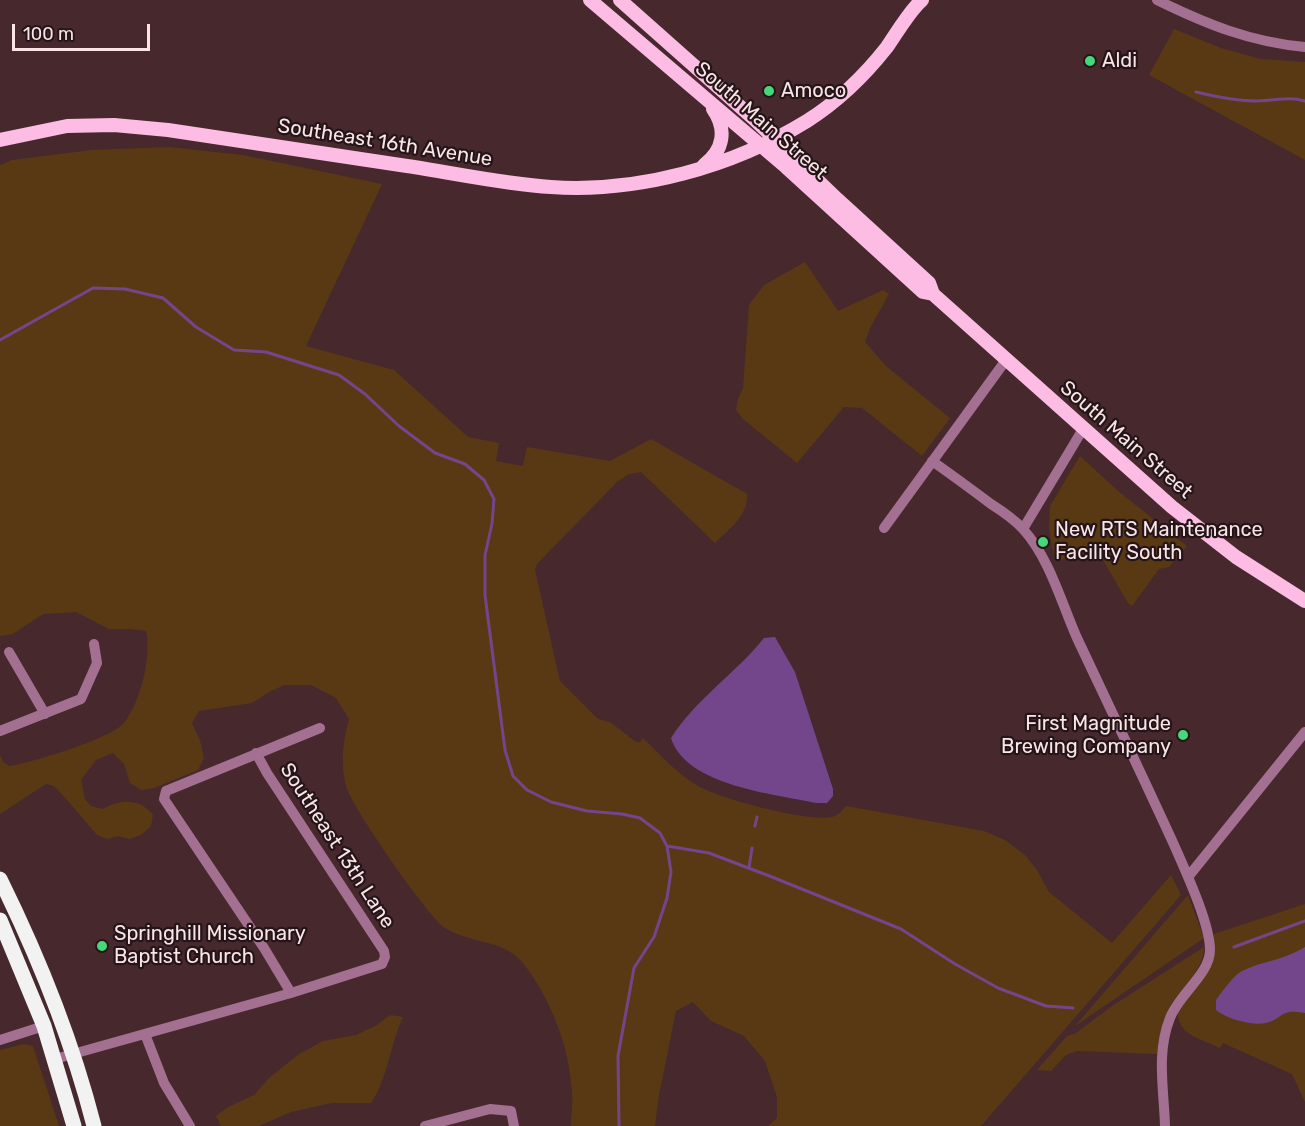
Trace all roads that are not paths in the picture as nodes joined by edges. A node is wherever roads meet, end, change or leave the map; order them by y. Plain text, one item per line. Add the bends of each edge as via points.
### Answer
1 (590, 0) edge
2 (618, 0) edge
3 (920, 0) edge
4 (1157, 0) edge
5 (602, 11) junction
6 (1305, 47) edge
7 (708, 101) junction
8 (773, 138) junction
9 (0, 140) edge
10 (760, 145) junction
11 (700, 168) junction
12 (933, 294) junction
13 (1006, 360) junction
14 (1083, 429) junction
15 (932, 461) junction
16 (884, 528) dead end
17 (1023, 529) junction
18 (1305, 601) edge
19 (94, 644) dead end
20 (9, 652) dead end
21 (45, 714) junction
22 (320, 728) dead end
23 (0, 731) edge
24 (1305, 732) edge
25 (256, 753) junction
26 (1188, 877) junction
27 (0, 879) edge
28 (0, 920) edge
29 (291, 993) junction
30 (44, 1026) junction
31 (146, 1034) junction
32 (0, 1040) edge
33 (73, 1054) junction
34 (55, 1059) junction
35 (74, 1126) edge
36 (94, 1126) edge
37 (190, 1126) edge
38 (425, 1126) edge
39 (514, 1126) edge
40 (1165, 1126) edge

1 - 5 main road, South Main Street
2 - 5 main road
2 - 8 main road, South Main Street
3 - 8 main road, Southeast 16th Avenue via 881,54 845,93 807,121
4 - 6 street via 1240,35
5 - 7 main road, South Main Street
7 - 10 main road, South Main Street
7 - 11 main road via 721,124 722,142 715,156
8 - 10 main road, Southeast 16th Avenue
8 - 12 main road, South Main Street via 929,283
9 - 11 main road, Southeast 16th Avenue via 67,126 114,124 550,187 629,185
10 - 11 main road, Southeast 16th Avenue
10 - 12 main road, South Main Street via 923,292
12 - 13 main road, South Main Street
13 - 14 main road, South Main Street
13 - 15 street
14 - 17 street
14 - 18 main road, South Main Street via 1207,535
15 - 16 street
15 - 17 street
17 - 26 street via 1046,564
19 - 21 street via 97,663 81,699
20 - 21 street
21 - 23 street
22 - 25 street
24 - 26 street
25 - 29 street via 166,791 164,799
25 - 29 street, Southeast 13th Lane via 384,951 384,960 377,966
26 - 40 street via 1209,940 1209,958 1177,1004 1165,1033 1161,1066
27 - 33 highway via 31,943
28 - 30 highway
29 - 31 street
30 - 32 street
30 - 34 highway
31 - 33 street
31 - 37 street via 164,1083
33 - 34 street
33 - 36 highway
34 - 35 highway
38 - 39 street via 490,1109 511,1111

